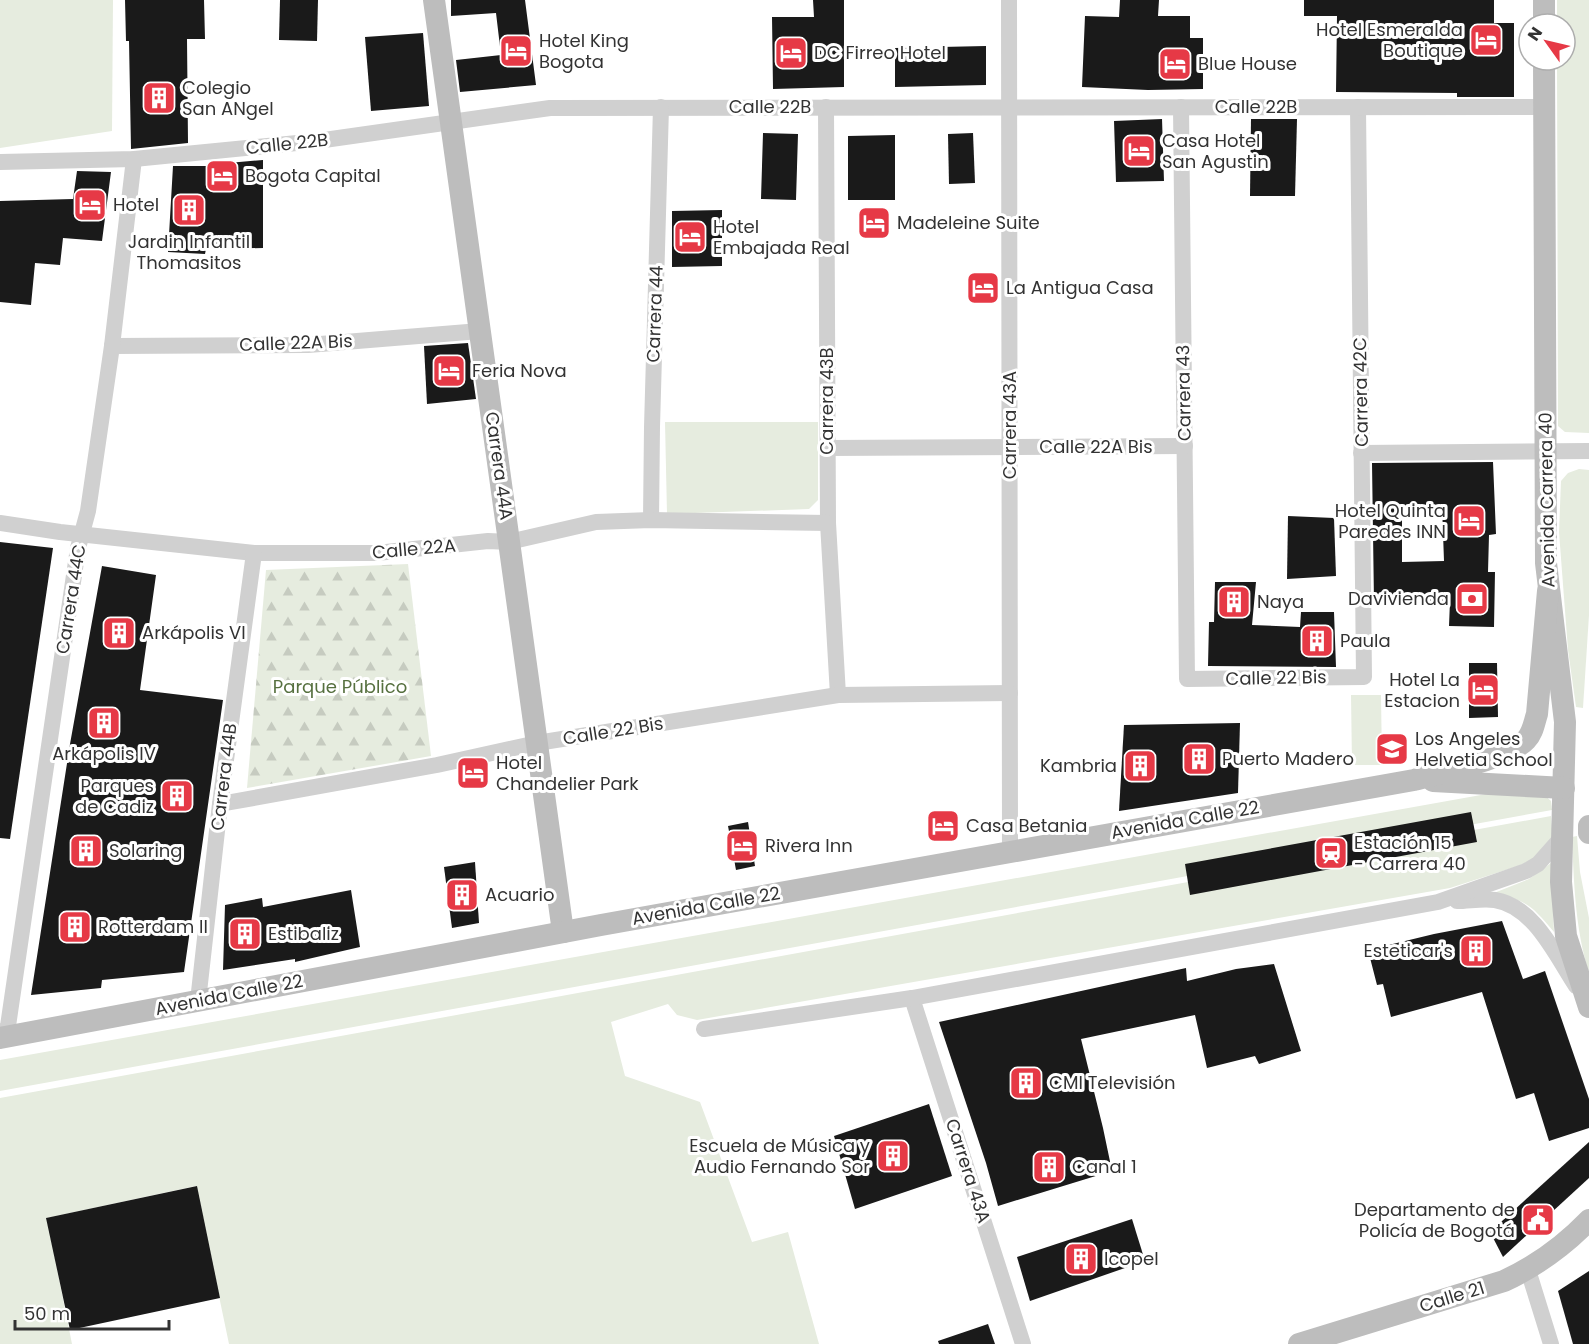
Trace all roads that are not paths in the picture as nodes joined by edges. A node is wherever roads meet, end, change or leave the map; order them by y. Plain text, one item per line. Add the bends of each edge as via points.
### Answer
1 (434, 0) edge
2 (1009, 0) edge
3 (1544, 72) edge
4 (661, 107) junction
5 (1009, 107) junction
6 (1181, 107) junction
7 (1358, 107) junction
8 (1544, 107) junction
9 (826, 108) junction
10 (451, 121) junction
11 (134, 159) junction
12 (0, 162) edge
13 (480, 331) junction
14 (112, 346) junction
15 (1185, 446) junction
16 (1010, 447) junction
17 (827, 448) junction
18 (1545, 451) junction
19 (1589, 451) edge
20 (1361, 453) junction
21 (651, 520) junction
22 (0, 523) edge
23 (828, 523) junction
24 (81, 533) junction
25 (509, 542) junction
26 (254, 553) junction
27 (1548, 591) junction
28 (1364, 677) joint
29 (1187, 679) joint
30 (1010, 693) junction
31 (838, 695) junction
32 (537, 743) junction
33 (1414, 780) junction
34 (1563, 788) junction
35 (219, 804) junction
36 (1589, 826) edge
37 (1589, 833) edge
38 (1562, 837) junction
39 (1010, 851) junction
40 (1438, 902) junction
41 (563, 932) junction
42 (912, 998) junction
43 (198, 1001) junction
44 (1588, 1005) edge
45 (704, 1029) dead end
46 (0, 1038) edge
47 (1589, 1220) edge
48 (1528, 1270) junction
49 (1023, 1344) edge
50 (1299, 1344) edge
51 (1551, 1344) edge

1 - 10 street, Carrera 44A
2 - 5 street, Carrera 43A
3 - 8 street, Avenida Carrera 40
4 - 9 street, Calle 22B
4 - 10 street, Calle 22B via 550,108
4 - 21 street, Carrera 44
5 - 6 street, Calle 22B
5 - 9 street, Calle 22B
5 - 16 street, Carrera 43A
6 - 7 street, Calle 22B
6 - 15 street, Carrera 43
7 - 8 street, Calle 22B
7 - 20 street, Carrera 42C
8 - 18 street, Avenida Carrera 40
9 - 17 street, Carrera 43B
10 - 11 street, Calle 22B via 317,141
10 - 13 street, Carrera 44A
11 - 12 street, Calle 22B
11 - 14 street, Carrera 44C
13 - 14 street, Calle 22A Bis via 308,345
13 - 25 street, Carrera 44A
14 - 24 street, Carrera 44C via 88,511
15 - 16 street, Calle 22A Bis
15 - 29 street, Carrera 43
16 - 17 street, Calle 22A Bis
16 - 30 street, Carrera 43A
17 - 23 street, Carrera 43B
18 - 19 street
18 - 20 street
18 - 27 street, Avenida Carrera 40
20 - 28 street, Carrera 42C
21 - 23 street, Calle 22A
21 - 25 street, Calle 22A via 596,522
22 - 24 street, Calle 22A
23 - 31 street, Carrera 43B
24 - 26 street, Calle 22A
24 - 46 street, Carrera 44C via 8,1026
25 - 26 street, Calle 22A via 378,554
25 - 32 street, Carrera 44A
26 - 35 street, Carrera 44B
27 - 33 street, Avenida Calle 22 via 1537,714 1527,739 1508,751
27 - 34 street, Avenida Carrera 40 via 1565,722
28 - 29 street, Calle 22 Bis
30 - 31 street, Calle 22 Bis
30 - 39 street, Carrera 43A
31 - 32 street, Calle 22 Bis
32 - 35 street, Calle 22 Bis
32 - 41 street, Carrera 44A
33 - 34 street, Avenida Calle 22
33 - 39 street, Avenida Calle 22
34 - 38 street, Avenida Carrera 40
35 - 43 street, Carrera 44B
36 - 37 street
38 - 40 street via 1527,871
38 - 44 street, Avenida Carrera 40 via 1566,936
39 - 41 street, Avenida Calle 22
40 - 42 street
40 - 44 street via 1493,900 1516,907 1540,931
41 - 43 street, Avenida Calle 22
42 - 45 street
42 - 49 street, Carrera 43A
43 - 46 street, Avenida Calle 22
47 - 48 street, Calle 21 via 1556,1251
48 - 50 street, Calle 21 via 1504,1281
48 - 51 street

